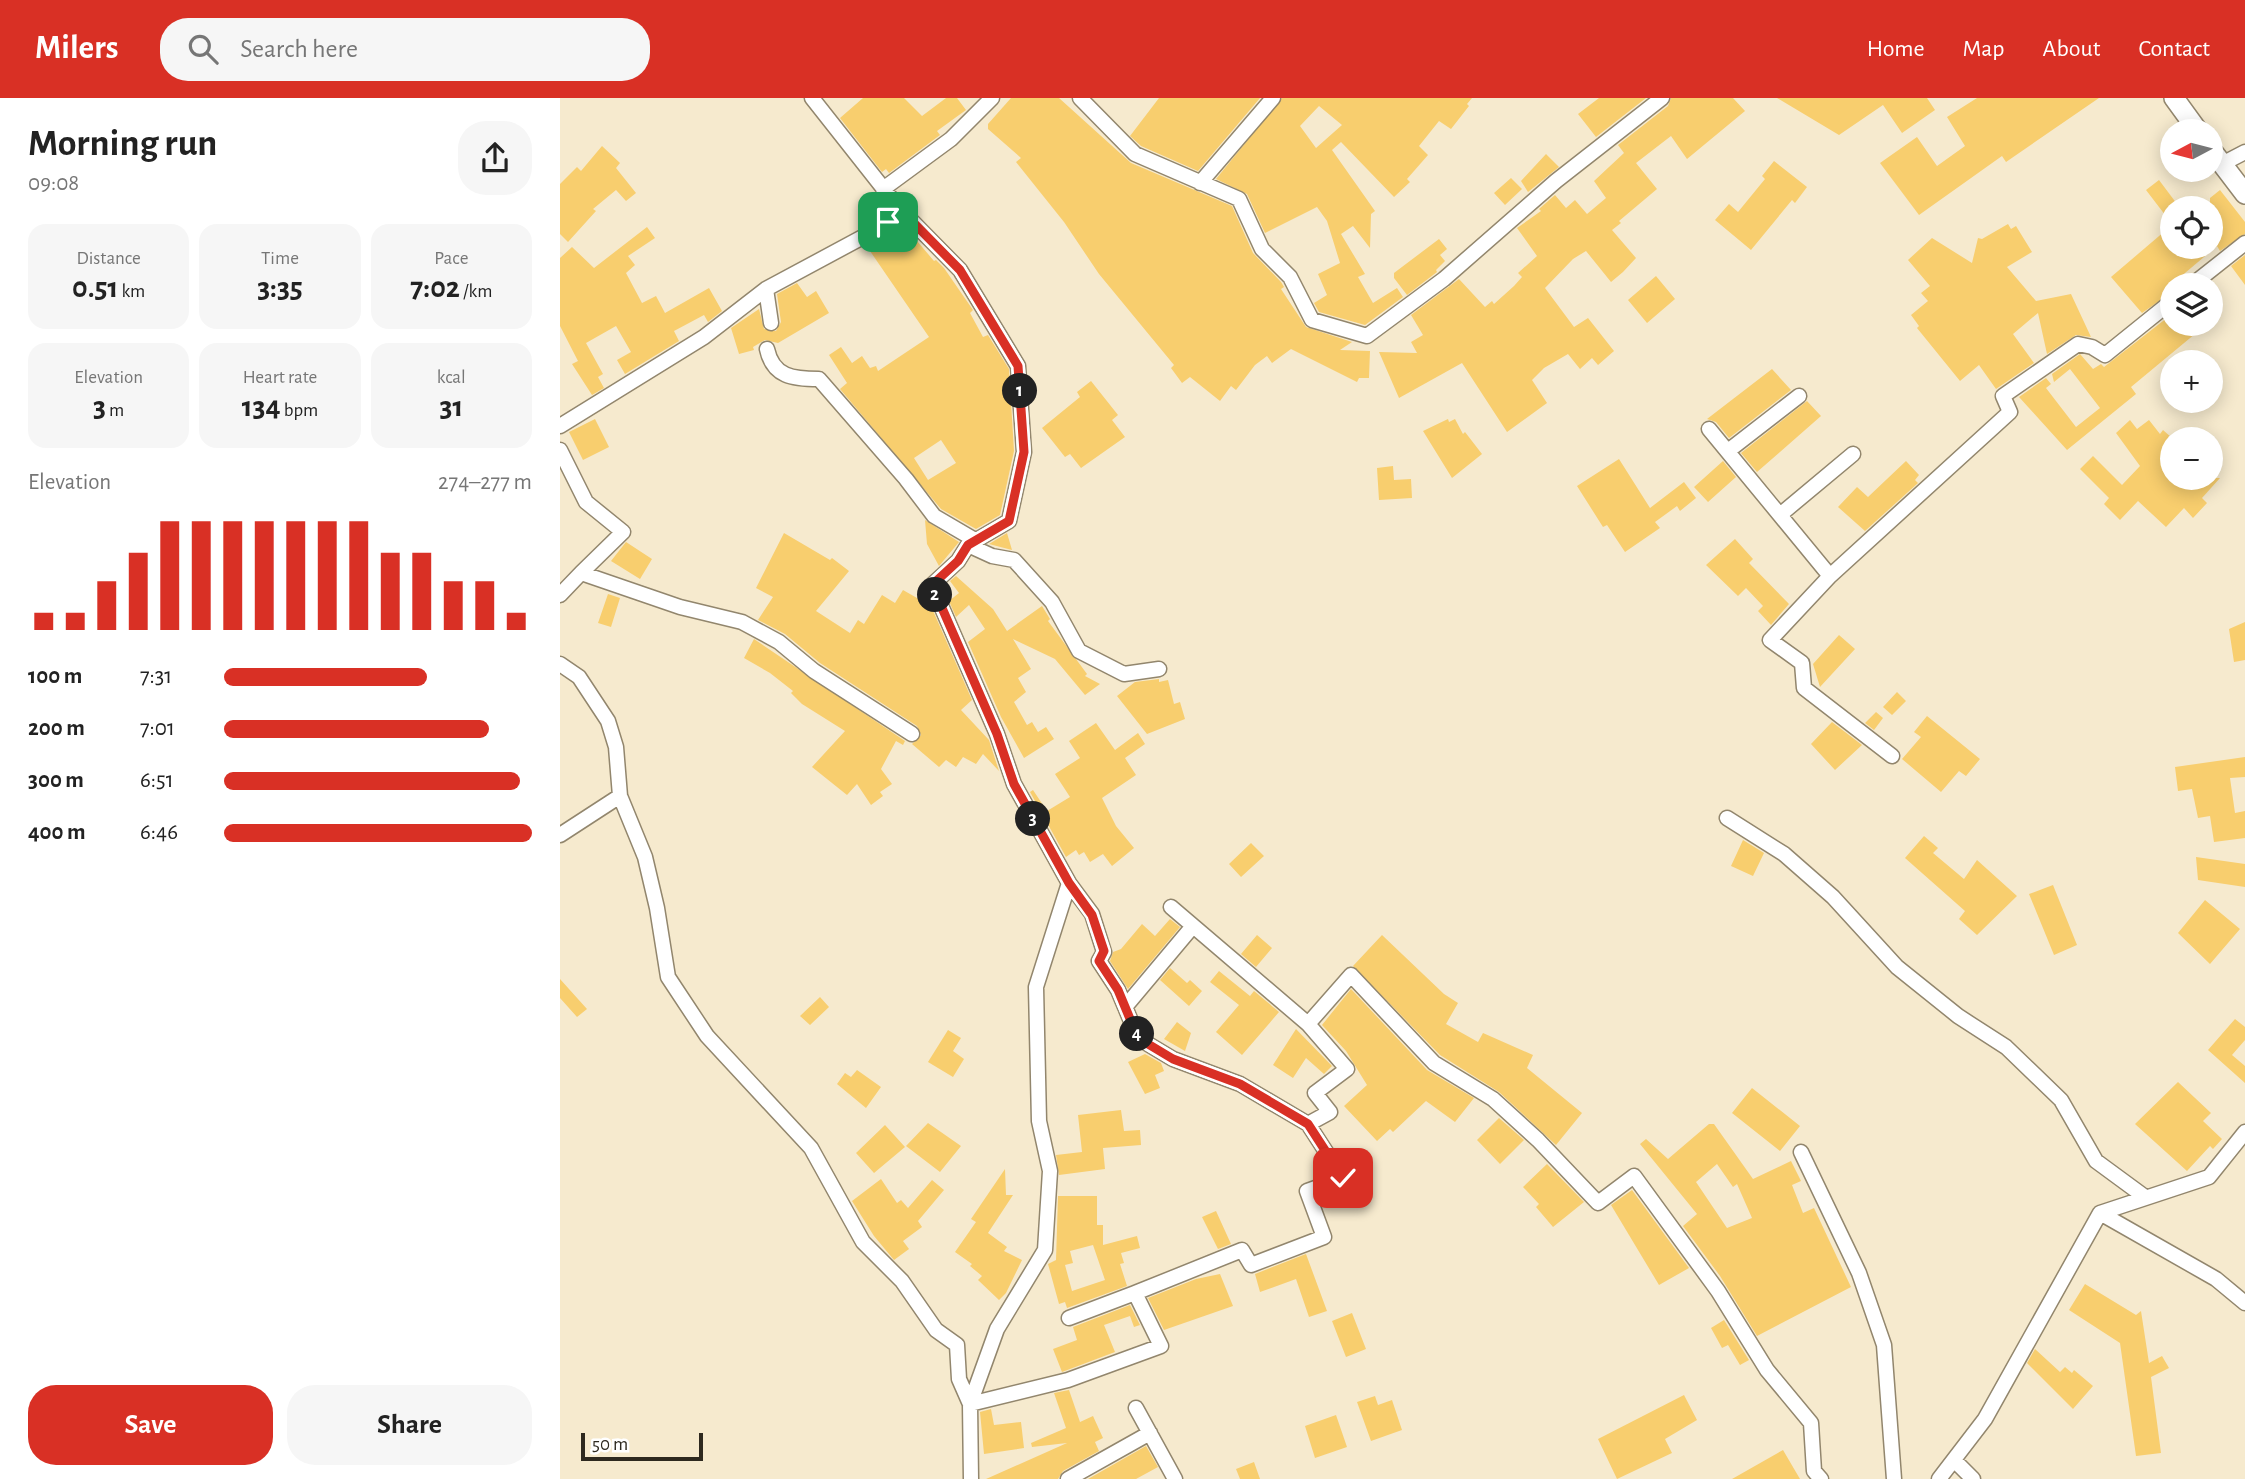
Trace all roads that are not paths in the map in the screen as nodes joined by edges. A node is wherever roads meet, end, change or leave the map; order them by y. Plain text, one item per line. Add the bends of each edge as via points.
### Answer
1 (812, 98) edge
2 (992, 98) edge
3 (1080, 98) edge
4 (1273, 98) edge
5 (1662, 98) edge
6 (2174, 98) edge
7 (2189, 119) edge
8 (2245, 152) edge
9 (2223, 155) edge
10 (2223, 165) edge
11 (1200, 183) junction
12 (883, 189) junction
13 (2245, 194) edge
14 (898, 207) junction
15 (2245, 243) edge
16 (2207, 273) edge
17 (766, 289) junction
18 (2160, 311) edge
19 (771, 323) dead end
20 (767, 349) dead end
21 (1799, 396) dead end
22 (560, 426) edge
23 (1709, 429) dead end
24 (560, 450) edge
25 (1728, 451) junction
26 (1853, 454) dead end
27 (1781, 514) junction
28 (972, 542) junction
29 (581, 573) junction
30 (1830, 576) junction
31 (560, 595) edge
32 (560, 664) edge
33 (1159, 669) dead end
34 (912, 734) dead end
35 (1892, 756) dead end
36 (620, 796) junction
37 (1727, 818) dead end
38 (560, 835) edge
39 (1069, 883) junction
40 (1171, 907) dead end
41 (1194, 926) junction
42 (1125, 1007) junction
43 (1308, 1024) junction
44 (1308, 1124) junction
45 (2245, 1132) edge
46 (1801, 1152) dead end
47 (2145, 1197) junction
48 (2100, 1213) junction
49 (1135, 1293) junction
50 (2245, 1303) edge
51 (1069, 1318) dead end
52 (970, 1404) junction
53 (1136, 1408) dead end
54 (1150, 1433) junction
55 (1954, 1460) junction
56 (971, 1479) edge
57 (1068, 1479) edge
58 (1175, 1479) edge
59 (1821, 1479) edge
60 (1894, 1479) edge
61 (1939, 1479) edge
62 (1973, 1479) edge

1 - 12 street
2 - 12 street via 951,139
3 - 11 street via 1135,154
4 - 11 street
5 - 11 street via 1556,181 1444,279 1367,336 1312,320 1290,277 1262,249 1239,199
6 - 7 main road
8 - 9 street
10 - 13 main road
12 - 14 street
14 - 17 street via 888,222 874,231
14 - 28 street via 960,270 1018,366 1024,452 1009,521
15 - 16 street
17 - 19 street
17 - 22 street via 704,337
18 - 30 street via 2105,355 2078,344 2003,396 2010,412
20 - 28 street via 777,372 819,379 933,516
21 - 25 street
23 - 25 street
24 - 29 street via 586,502 623,533
25 - 27 street
26 - 27 street
27 - 30 street
28 - 33 street via 992,556 1014,560 1052,603 1079,651 1124,674
28 - 39 street via 932,585 935,598 997,734 1014,784
29 - 31 street
29 - 34 street via 680,607 741,622 779,642 814,671
30 - 35 street via 1770,640 1802,663 1804,688
32 - 36 street via 579,677 608,721 616,747
36 - 38 street
36 - 52 street via 645,858 668,977 707,1036 811,1148 863,1242 902,1281 936,1330 957,1345 960,1379
37 - 47 street via 1784,854 1833,897 1897,967 2006,1047 2061,1100 2096,1161
39 - 42 street via 1092,915 1104,951 1099,961
39 - 52 street via 1036,987 1040,1121 1050,1171 1045,1250 997,1329
40 - 41 street
41 - 42 street
41 - 43 street
42 - 44 street via 1138,1038 1173,1059 1240,1084
43 - 44 street via 1347,1069 1315,1093 1330,1112
43 - 59 street via 1351,975 1434,1063 1493,1099 1598,1203 1634,1176 1718,1292 1767,1370 1811,1423 1814,1471
44 - 49 street via 1343,1178 1307,1191 1324,1237 1251,1265 1242,1250
45 - 47 street via 2209,1177
46 - 60 street via 1859,1273 1884,1345
47 - 48 street
48 - 50 street via 2216,1279
48 - 55 street via 1985,1419
49 - 51 street
49 - 52 street via 1161,1346 1068,1380
52 - 56 street
53 - 54 street
54 - 57 street
54 - 58 street
55 - 61 street
55 - 62 street

